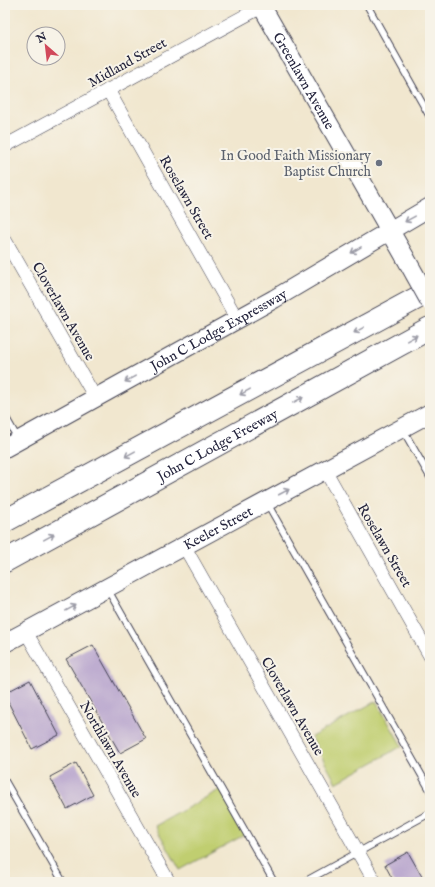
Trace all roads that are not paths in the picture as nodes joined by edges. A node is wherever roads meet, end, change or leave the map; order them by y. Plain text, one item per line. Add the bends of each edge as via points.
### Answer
1 (367, 5) edge
2 (263, 6) edge
3 (108, 90) junction
4 (430, 117) edge
5 (5, 146) edge
6 (430, 207) edge
7 (389, 230) junction
8 (5, 240) edge
9 (430, 292) edge
10 (430, 302) edge
11 (238, 319) junction
12 (430, 328) edge
13 (96, 399) junction
14 (430, 413) edge
15 (5, 416) edge
16 (402, 428) junction
17 (12, 444) edge
18 (325, 470) junction
19 (430, 477) edge
20 (266, 502) junction
21 (5, 521) edge
22 (184, 546) junction
23 (5, 561) edge
24 (107, 588) junction
25 (26, 632) junction
26 (5, 643) edge
27 (430, 656) edge
28 (5, 781) edge
29 (430, 790) edge
30 (430, 813) edge
31 (358, 852) junction
32 (62, 882) edge
33 (169, 882) edge
34 (274, 882) edge
35 (304, 882) edge
36 (375, 882) edge

1 - 4 lane
2 - 3 street, Midland Street
2 - 7 main road, Greenlawn Avenue
3 - 5 street, Midland Street
3 - 11 street, Roselawn Street
6 -> 7 main road, John C Lodge Expressway
7 - 10 main road, Greenlawn Avenue, bridge
7 -> 11 main road, John C Lodge Expressway
8 - 13 street, Cloverlawn Avenue
9 -> 21 highway
11 -> 13 main road, John C Lodge Expressway
23 -> 12 highway, John C Lodge Freeway
13 - 17 main road, John C Lodge Expressway
14 - 16 main road, Keeler Street
15 - 17 lane
16 - 18 main road, Keeler Street
16 - 19 lane
20 -> 18 main road, Keeler Street
18 - 27 street, Roselawn Street
20 - 22 main road, Keeler Street
20 - 29 lane
22 - 24 main road, Keeler Street
22 - 31 street, Cloverlawn Avenue
25 -> 24 main road, Keeler Street
24 - 34 lane
25 - 26 main road, Keeler Street
25 - 33 street, Northlawn Avenue
28 - 32 lane
30 - 31 lane
31 - 35 lane
31 - 36 street, Cloverlawn Avenue

